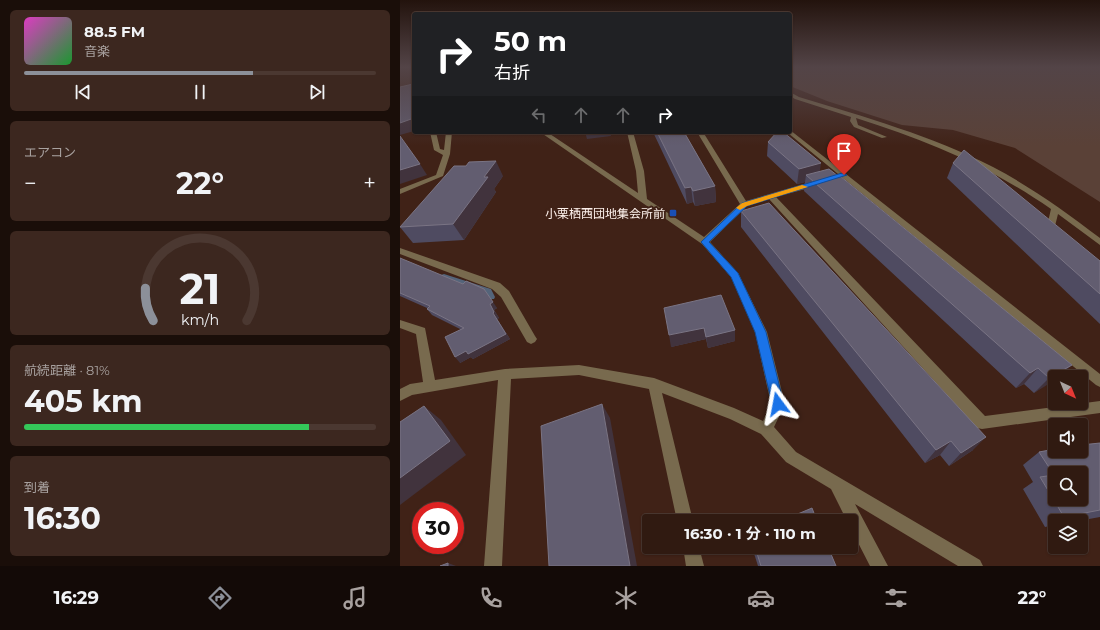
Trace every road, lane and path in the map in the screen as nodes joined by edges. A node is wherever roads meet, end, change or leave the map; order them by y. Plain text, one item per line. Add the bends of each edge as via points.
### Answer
1 (792, 95) edge
2 (797, 98) junction
3 (792, 99) edge
4 (854, 116) junction
5 (433, 134) edge
6 (449, 134) edge
7 (546, 134) edge
8 (631, 134) edge
9 (701, 134) edge
10 (792, 134) edge
11 (884, 137) dead end
12 (447, 154) junction
13 (822, 181) edge
14 (400, 192) edge
15 (771, 197) junction
16 (643, 200) junction
17 (744, 204) junction
18 (1055, 208) junction
19 (1060, 238) edge
20 (705, 242) junction
21 (1100, 242) edge
22 (400, 251) edge
23 (400, 324) edge
24 (531, 338) dead end
25 (505, 374) junction
26 (1100, 381) edge
27 (654, 384) junction
28 (430, 386) junction
29 (400, 395) edge
30 (1100, 407) edge
31 (766, 429) junction
32 (836, 484) junction
33 (683, 514) edge
34 (692, 554) edge
35 (493, 566) edge
36 (695, 566) edge
37 (879, 566) edge
38 (974, 566) edge

1 - 2 street
2 - 3 street
2 - 4 street
4 - 11 street via 856,126
4 - 18 street via 928,140 976,161
5 - 12 street via 437,150
6 - 12 street
7 - 16 street
8 - 16 street via 640,171
9 - 17 street
10 - 26 street via 840,176
12 - 14 street via 439,176
13 - 15 street
15 - 17 street
15 - 30 street via 982,424
16 - 20 street
17 - 20 street
18 - 19 street via 1051,226 1054,234
18 - 21 street
20 - 31 street via 735,275 761,332 778,404
22 - 24 street via 496,286 505,294
23 - 28 street via 421,331
25 - 27 street via 579,370
25 - 28 street
25 - 35 street
27 - 31 street
27 - 33 street
28 - 29 street
31 - 32 street via 791,457
32 - 37 street
32 - 38 street
34 - 36 street

